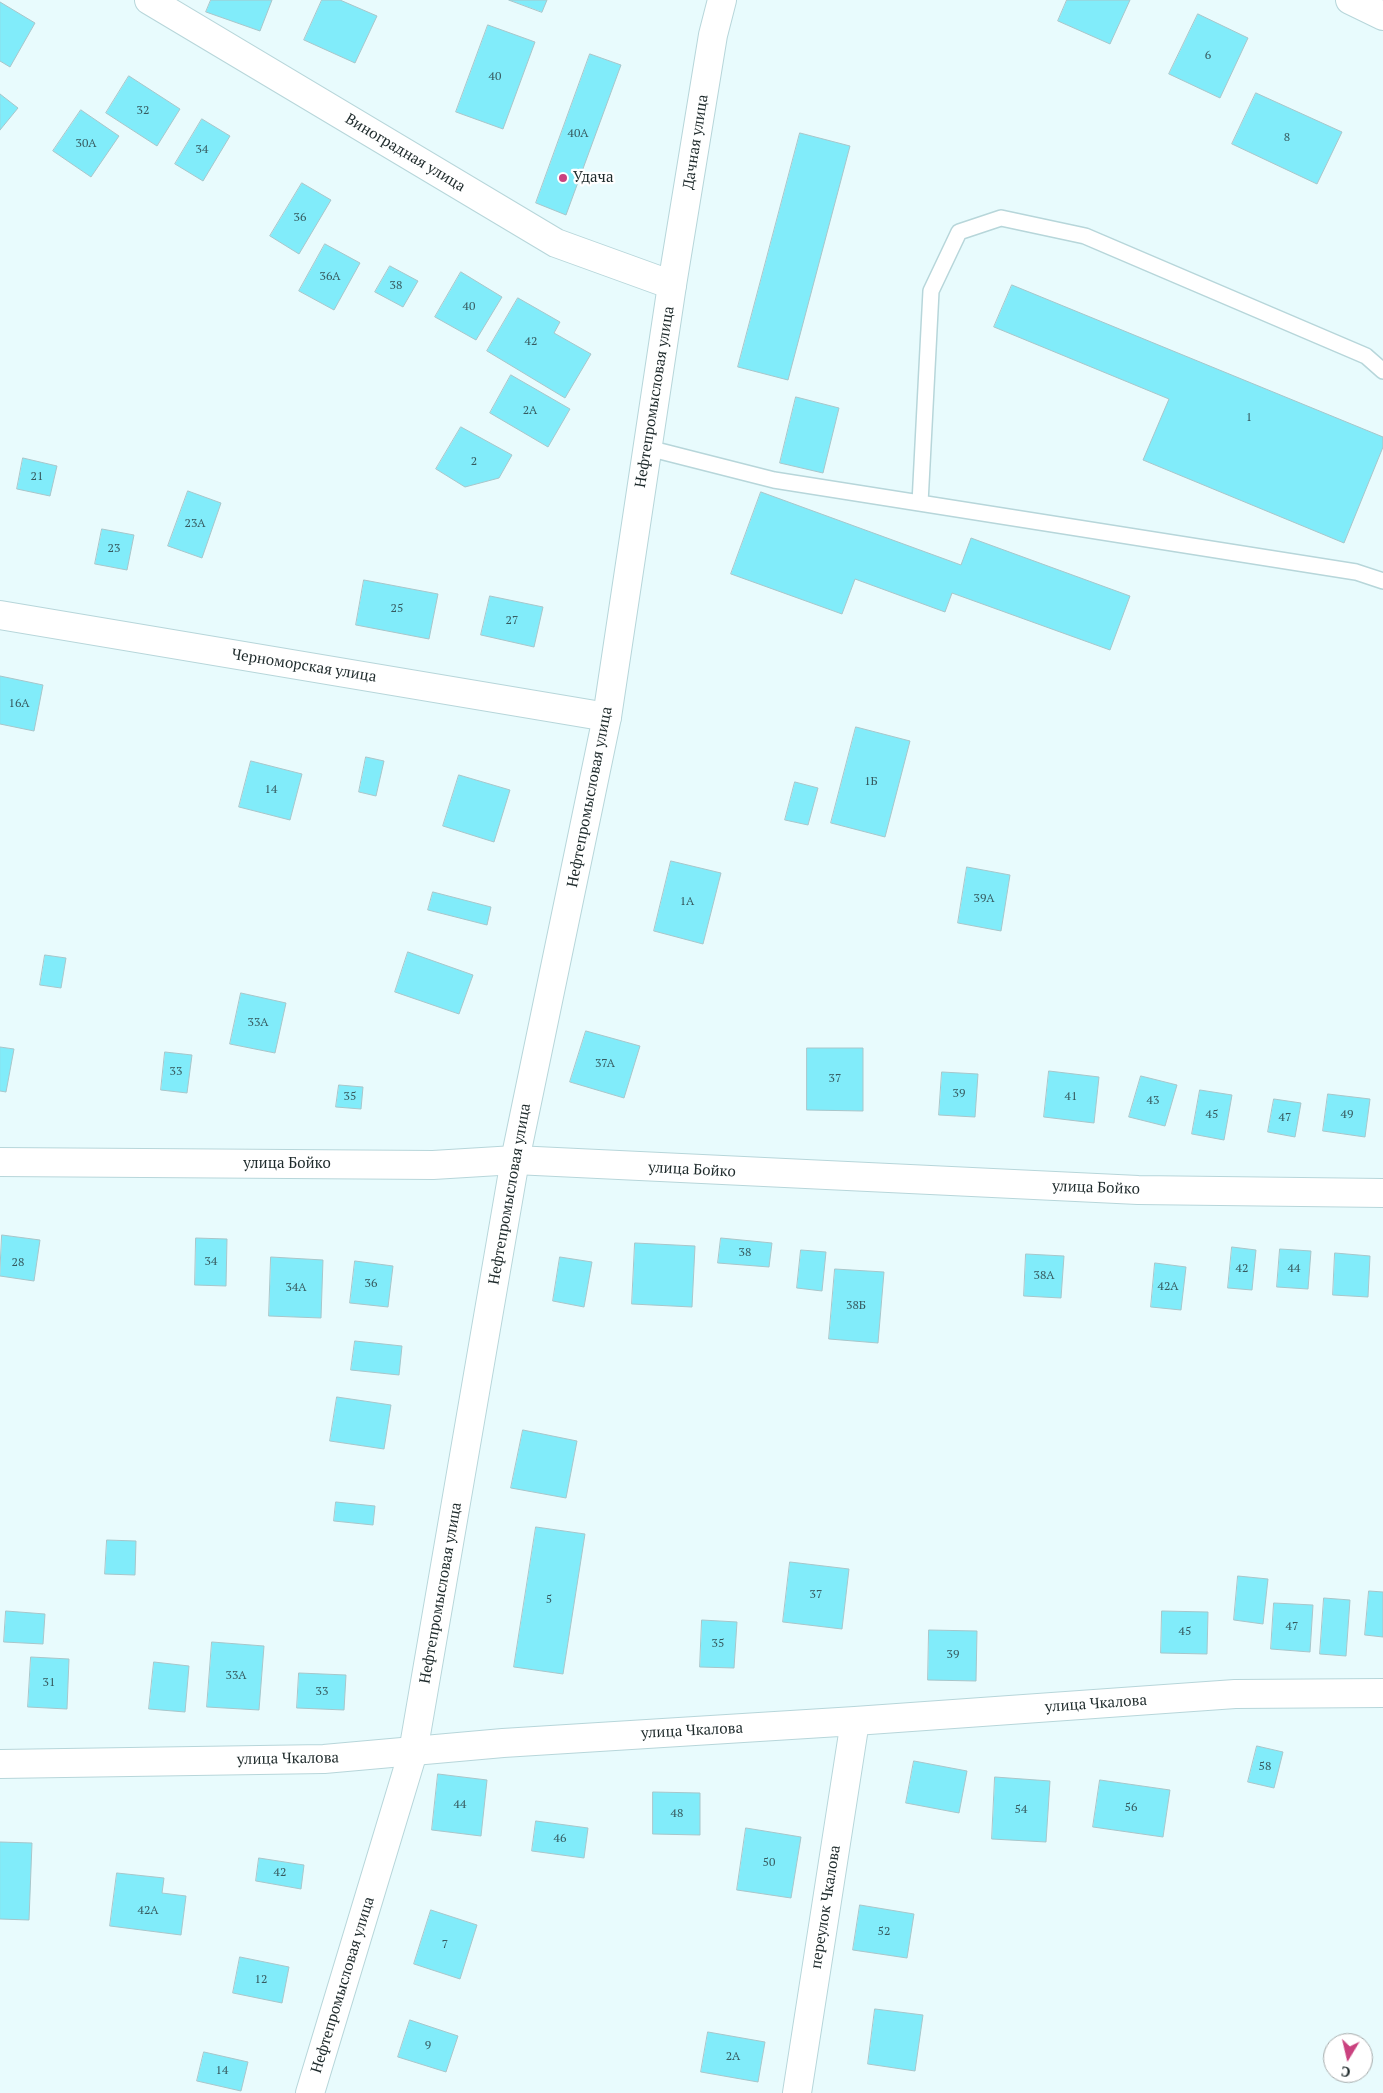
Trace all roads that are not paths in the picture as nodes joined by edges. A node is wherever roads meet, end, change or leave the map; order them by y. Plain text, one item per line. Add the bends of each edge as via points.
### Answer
1 (148, 0) edge
2 (722, 0) edge
3 (1350, 0) edge
4 (1383, 16) edge
5 (672, 286) junction
6 (1383, 371) edge
7 (648, 448) junction
8 (920, 503) junction
9 (1383, 581) edge
10 (0, 615) edge
11 (607, 716) junction
12 (515, 1160) junction
13 (0, 1162) edge
14 (1383, 1194) edge
15 (1383, 1693) edge
16 (855, 1721) junction
17 (414, 1752) junction
18 (0, 1764) edge
19 (310, 2093) edge
20 (797, 2093) edge

1 - 5 street, Виноградная улица via 556,244
2 - 5 street, Дачная улица via 713,34
3 - 4 street
5 - 7 street, Нефтепромысловая улица
6 - 8 lane via 1366,356 1085,236 1001,218 959,232 930,291
7 - 8 lane via 774,480
7 - 11 street, Нефтепромысловая улица
8 - 9 lane via 1356,572
10 - 11 street, Черноморская улица
11 - 12 street, Нефтепромысловая улица
12 - 13 street, улица Бойко via 434,1165
12 - 14 street, улица Бойко via 1128,1190
12 - 17 street, Нефтепромысловая улица
15 - 16 street, улица Чкалова via 1235,1694
16 - 17 street, улица Чкалова via 503,1743
16 - 20 street, переулок Чкалова
17 - 18 street, улица Чкалова via 324,1759
17 - 19 street, Нефтепромысловая улица

